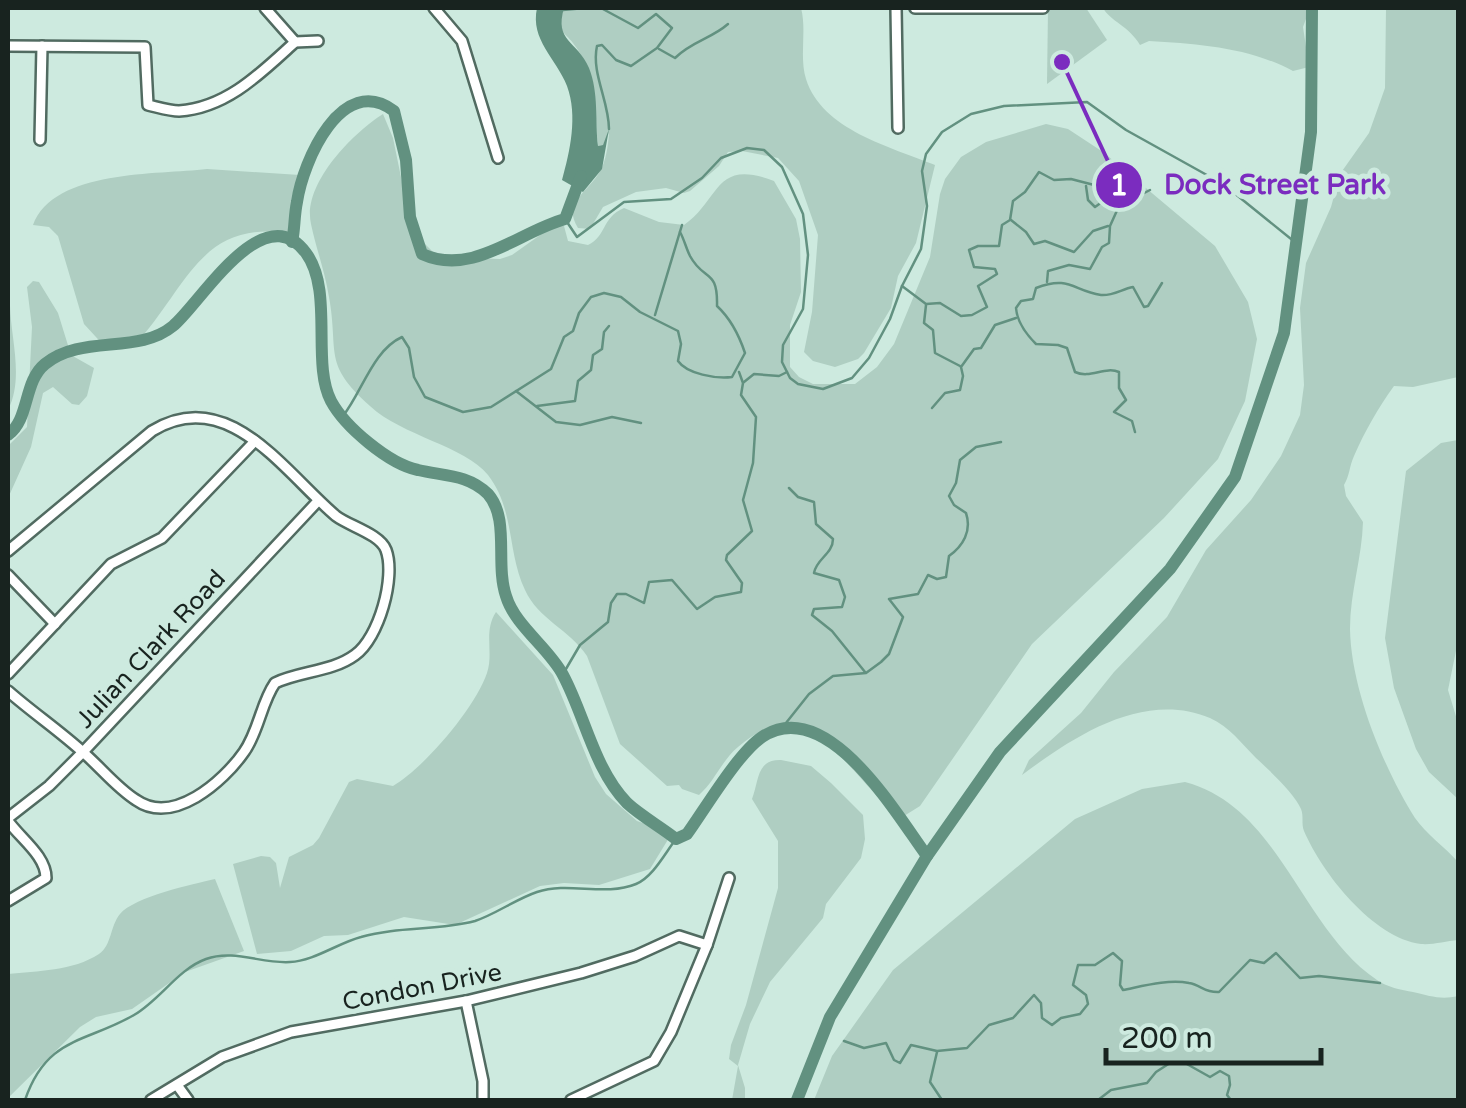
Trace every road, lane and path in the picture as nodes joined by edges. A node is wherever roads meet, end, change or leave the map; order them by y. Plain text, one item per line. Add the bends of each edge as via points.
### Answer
1 (265, 8) edge
2 (434, 8) edge
3 (896, 8) edge
4 (915, 8) edge
5 (1043, 9) edge
6 (318, 41) dead end
7 (295, 42) junction
8 (8, 46) edge
9 (42, 46) junction
10 (898, 128) dead end
11 (40, 140) dead end
12 (498, 158) dead end
13 (255, 441) junction
14 (318, 501) junction
15 (8, 551) edge
16 (8, 576) edge
17 (55, 624) junction
18 (8, 674) edge
19 (8, 691) edge
20 (83, 752) junction
21 (8, 820) edge
22 (729, 878) dead end
23 (8, 901) edge
24 (707, 944) junction
25 (466, 1000) junction
26 (177, 1085) junction
27 (151, 1100) edge
28 (188, 1100) edge
29 (483, 1100) edge
30 (571, 1100) edge

1 - 7 street
2 - 12 street via 462,42
3 - 10 street
4 - 5 street
6 - 7 street
7 - 9 street via 224,99 179,111 148,105 145,47
8 - 9 street
9 - 11 street
13 - 14 street
13 - 15 street via 222,422 170,420
13 - 17 street via 162,538 112,564
14 - 20 street, Julian Clark Road
14 - 20 street via 388,552 378,629 356,655 275,683 242,754 183,805 152,809
16 - 17 street
17 - 18 street
19 - 20 street
20 - 21 street, Julian Clark Road
21 - 23 street via 43,860 46,878
22 - 24 street
24 - 25 street, Condon Drive via 679,936 581,973
24 - 30 street via 654,1061
25 - 26 street, Condon Drive via 292,1032 222,1057
25 - 29 street
26 - 27 street, Condon Drive
26 - 28 street

